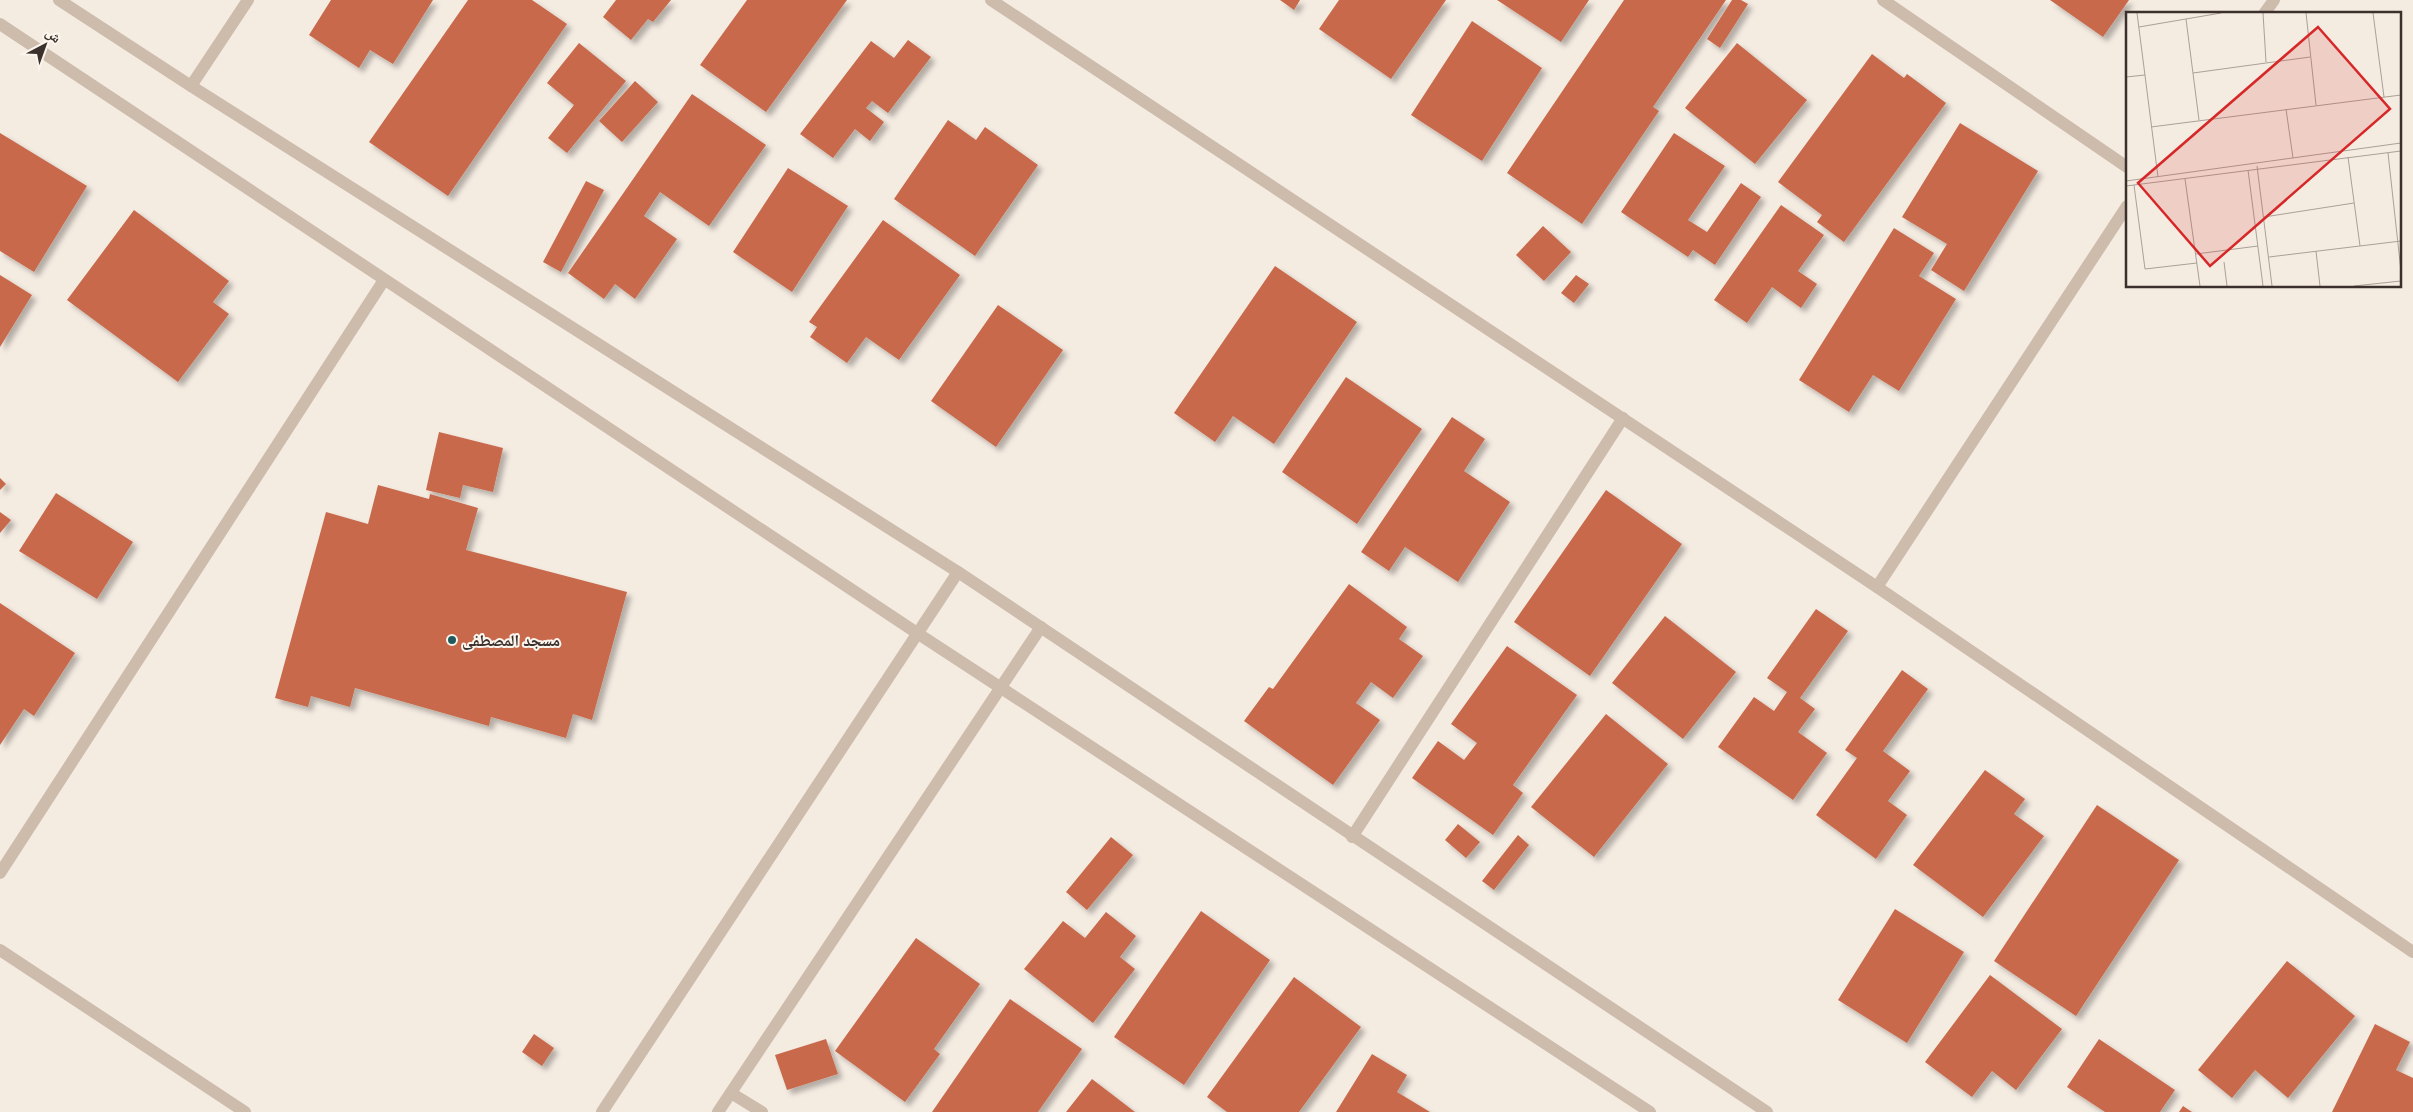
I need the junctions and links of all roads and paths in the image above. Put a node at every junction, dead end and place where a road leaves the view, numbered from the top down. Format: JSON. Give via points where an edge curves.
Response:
{"nodes":[{"id":1,"x":59,"y":0,"type":"edge"},
{"id":2,"x":248,"y":0,"type":"edge"},
{"id":3,"x":991,"y":0,"type":"edge"},
{"id":4,"x":1882,"y":0,"type":"edge"},
{"id":5,"x":2274,"y":0,"type":"edge"},
{"id":6,"x":2265,"y":12,"type":"edge"},
{"id":7,"x":0,"y":24,"type":"edge"},
{"id":8,"x":191,"y":86,"type":"junction"},
{"id":9,"x":2126,"y":166,"type":"edge"},
{"id":10,"x":2126,"y":208,"type":"edge"},
{"id":11,"x":384,"y":280,"type":"junction"},
{"id":12,"x":1623,"y":418,"type":"junction"},
{"id":13,"x":958,"y":572,"type":"junction"},
{"id":14,"x":1876,"y":587,"type":"junction"},
{"id":15,"x":1041,"y":627,"type":"junction"},
{"id":16,"x":918,"y":633,"type":"junction"},
{"id":17,"x":1003,"y":687,"type":"junction"},
{"id":18,"x":1352,"y":837,"type":"junction"},
{"id":19,"x":0,"y":873,"type":"edge"},
{"id":20,"x":0,"y":950,"type":"edge"},
{"id":21,"x":2413,"y":952,"type":"edge"},
{"id":22,"x":731,"y":1093,"type":"junction"},
{"id":23,"x":245,"y":1112,"type":"edge"},
{"id":24,"x":602,"y":1112,"type":"edge"},
{"id":25,"x":718,"y":1112,"type":"edge"},
{"id":26,"x":762,"y":1112,"type":"edge"},
{"id":27,"x":1650,"y":1112,"type":"edge"},
{"id":28,"x":1768,"y":1112,"type":"edge"}],
"edges":[{"from":1,"to":8,"type":"street"},
{"from":2,"to":8,"type":"street"},
{"from":3,"to":12,"type":"street"},
{"from":4,"to":9,"type":"street"},
{"from":5,"to":6,"type":"street"},
{"from":7,"to":11,"type":"street"},
{"from":8,"to":13,"type":"street"},
{"from":10,"to":14,"type":"street"},
{"from":11,"to":16,"type":"street"},
{"from":11,"to":19,"type":"street"},
{"from":12,"to":14,"type":"street"},
{"from":12,"to":18,"type":"street"},
{"from":13,"to":15,"type":"street"},
{"from":13,"to":16,"type":"street"},
{"from":14,"to":21,"type":"street"},
{"from":15,"to":17,"type":"street"},
{"from":15,"to":18,"type":"street"},
{"from":16,"to":17,"type":"street"},
{"from":16,"to":24,"type":"street"},
{"from":17,"to":22,"type":"street"},
{"from":17,"to":27,"type":"street"},
{"from":18,"to":28,"type":"street"},
{"from":20,"to":23,"type":"street"},
{"from":22,"to":25,"type":"street"},
{"from":22,"to":26,"type":"street"}]}
